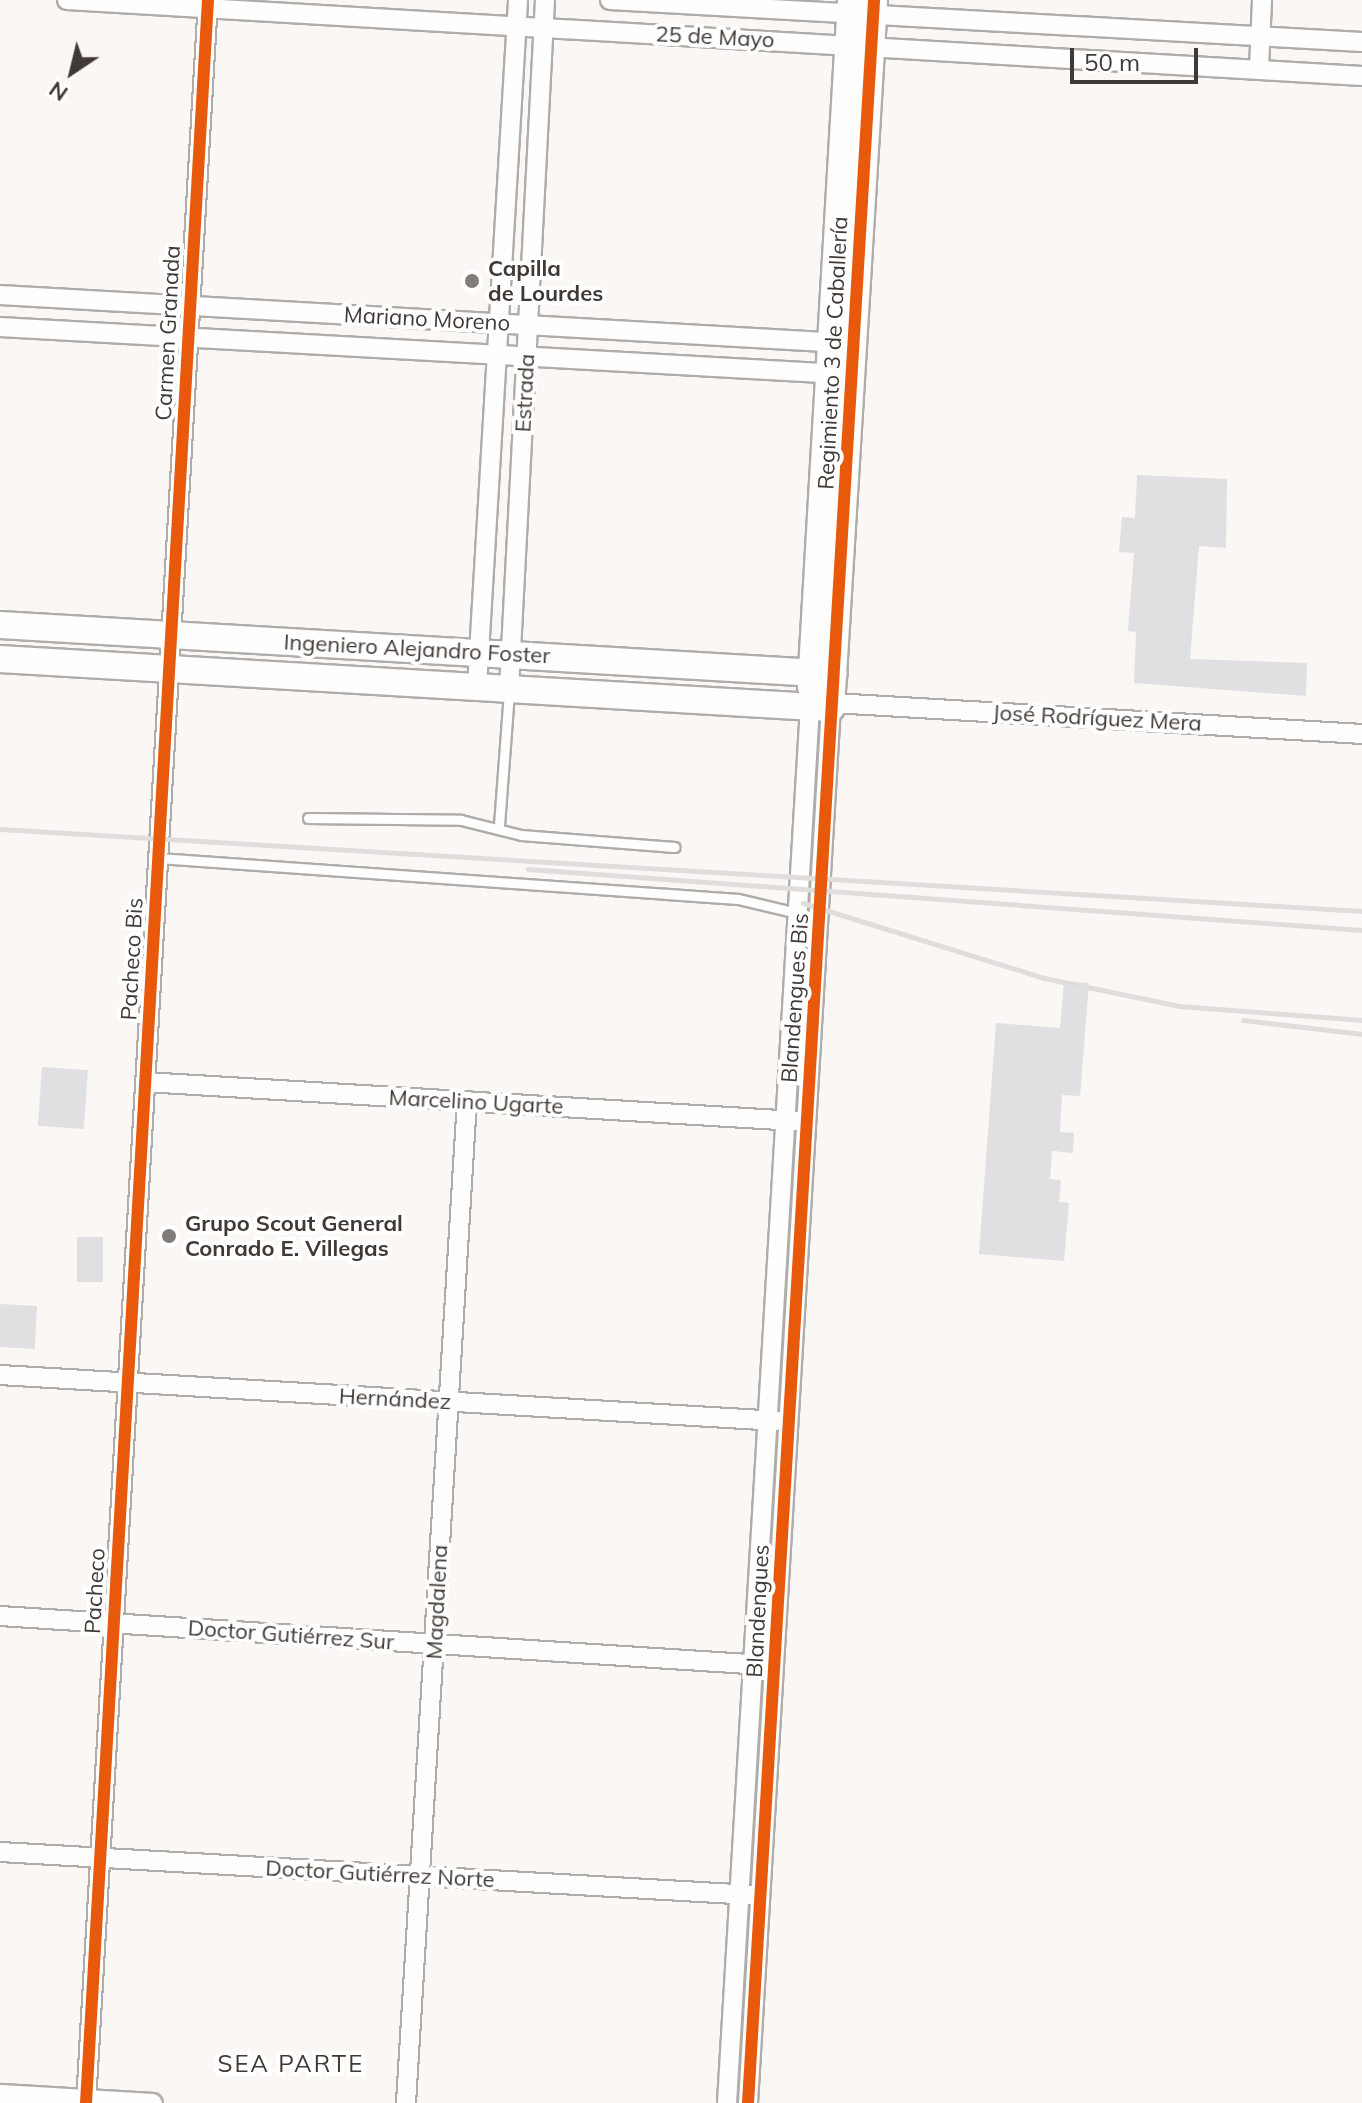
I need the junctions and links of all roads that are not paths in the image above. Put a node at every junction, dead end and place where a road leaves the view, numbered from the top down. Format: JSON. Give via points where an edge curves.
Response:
{"nodes":[{"id":1,"x":67,"y":0,"type":"edge"},
{"id":2,"x":518,"y":0,"type":"edge"},
{"id":3,"x":545,"y":0,"type":"edge"},
{"id":4,"x":610,"y":0,"type":"edge"},
{"id":5,"x":1262,"y":0,"type":"edge"},
{"id":6,"x":208,"y":4,"type":"edge"},
{"id":7,"x":862,"y":7,"type":"edge"},
{"id":8,"x":516,"y":26,"type":"junction"},
{"id":9,"x":544,"y":27,"type":"junction"},
{"id":10,"x":1260,"y":37,"type":"junction"},
{"id":11,"x":1362,"y":42,"type":"edge"},
{"id":12,"x":860,"y":45,"type":"junction"},
{"id":13,"x":1259,"y":69,"type":"junction"},
{"id":14,"x":1362,"y":76,"type":"edge"},
{"id":15,"x":0,"y":295,"type":"edge"},
{"id":16,"x":190,"y":306,"type":"junction"},
{"id":17,"x":499,"y":323,"type":"junction"},
{"id":18,"x":528,"y":325,"type":"junction"},
{"id":19,"x":0,"y":327,"type":"edge"},
{"id":20,"x":188,"y":337,"type":"junction"},
{"id":21,"x":842,"y":343,"type":"junction"},
{"id":22,"x":497,"y":355,"type":"junction"},
{"id":23,"x":527,"y":356,"type":"junction"},
{"id":24,"x":840,"y":374,"type":"junction"},
{"id":25,"x":0,"y":625,"type":"edge"},
{"id":26,"x":171,"y":635,"type":"junction"},
{"id":27,"x":479,"y":653,"type":"junction"},
{"id":28,"x":511,"y":655,"type":"junction"},
{"id":29,"x":0,"y":659,"type":"edge"},
{"id":30,"x":169,"y":669,"type":"junction"},
{"id":31,"x":823,"y":673,"type":"junction"},
{"id":32,"x":477,"y":687,"type":"junction"},
{"id":33,"x":509,"y":689,"type":"junction"},
{"id":34,"x":825,"y":706,"type":"junction"},
{"id":35,"x":1362,"y":734,"type":"edge"},
{"id":36,"x":308,"y":818,"type":"dead end"},
{"id":37,"x":499,"y":825,"type":"junction"},
{"id":38,"x":675,"y":847,"type":"dead end"},
{"id":39,"x":158,"y":848,"type":"junction"},
{"id":40,"x":797,"y":913,"type":"junction"},
{"id":41,"x":145,"y":1082,"type":"junction"},
{"id":42,"x":467,"y":1101,"type":"junction"},
{"id":43,"x":785,"y":1120,"type":"junction"},
{"id":44,"x":807,"y":1122,"type":"junction"},
{"id":45,"x":0,"y":1375,"type":"edge"},
{"id":46,"x":128,"y":1383,"type":"junction"},
{"id":47,"x":449,"y":1402,"type":"junction"},
{"id":48,"x":767,"y":1421,"type":"junction"},
{"id":49,"x":789,"y":1422,"type":"junction"},
{"id":50,"x":0,"y":1616,"type":"edge"},
{"id":51,"x":114,"y":1624,"type":"junction"},
{"id":52,"x":434,"y":1644,"type":"junction"},
{"id":53,"x":753,"y":1664,"type":"junction"},
{"id":54,"x":775,"y":1665,"type":"junction"},
{"id":55,"x":0,"y":1852,"type":"edge"},
{"id":56,"x":98,"y":1857,"type":"junction"},
{"id":57,"x":420,"y":1876,"type":"junction"},
{"id":58,"x":739,"y":1894,"type":"junction"},
{"id":59,"x":761,"y":1896,"type":"junction"},
{"id":60,"x":0,"y":2094,"type":"edge"},
{"id":61,"x":86,"y":2101,"type":"edge"},
{"id":62,"x":153,"y":2103,"type":"edge"},
{"id":63,"x":406,"y":2103,"type":"edge"},
{"id":64,"x":727,"y":2103,"type":"edge"},
{"id":65,"x":748,"y":2103,"type":"edge"}],
"edges":[{"from":1,"to":6,"type":"street","name":"25 de Mayo"},
{"from":2,"to":8,"type":"street","name":"Estrada"},
{"from":3,"to":9,"type":"street","name":"Estrada"},
{"from":4,"to":7,"type":"street","name":"25 de Mayo"},
{"from":5,"to":10,"type":"street"},
{"from":6,"to":8,"type":"street","name":"25 de Mayo"},
{"from":6,"to":16,"type":"street","name":"Carmen Granada"},
{"from":7,"to":10,"type":"street","name":"25 de Mayo"},
{"from":7,"to":12,"type":"street","name":"Regimiento 3 de Caballería"},
{"from":8,"to":9,"type":"street","name":"25 de Mayo"},
{"from":8,"to":17,"type":"street","name":"Estrada"},
{"from":9,"to":12,"type":"street","name":"25 de Mayo"},
{"from":9,"to":18,"type":"street","name":"Estrada"},
{"from":10,"to":11,"type":"street","name":"25 de Mayo"},
{"from":10,"to":13,"type":"street"},
{"from":12,"to":13,"type":"street","name":"25 de Mayo"},
{"from":12,"to":21,"type":"street","name":"Regimiento 3 de Caballería"},
{"from":13,"to":14,"type":"street","name":"25 de Mayo"},
{"from":15,"to":16,"type":"street","name":"Mariano Moreno"},
{"from":16,"to":17,"type":"street","name":"Mariano Moreno"},
{"from":16,"to":20,"type":"street","name":"Carmen Granada"},
{"from":17,"to":18,"type":"street","name":"Mariano Moreno"},
{"from":17,"to":22,"type":"street","name":"Estrada"},
{"from":18,"to":21,"type":"street","name":"Mariano Moreno"},
{"from":18,"to":23,"type":"street","name":"Estrada"},
{"from":19,"to":20,"type":"street","name":"Mariano Moreno"},
{"from":20,"to":22,"type":"street","name":"Mariano Moreno"},
{"from":20,"to":26,"type":"street","name":"Carmen Granada"},
{"from":21,"to":24,"type":"street","name":"Regimiento 3 de Caballería"},
{"from":22,"to":23,"type":"street","name":"Mariano Moreno"},
{"from":22,"to":27,"type":"street","name":"Estrada"},
{"from":23,"to":24,"type":"street","name":"Mariano Moreno"},
{"from":23,"to":28,"type":"street","name":"Estrada"},
{"from":24,"to":31,"type":"street","name":"Regimiento 3 de Caballería"},
{"from":25,"to":26,"type":"street","name":"Ingeniero Alejandro Foster"},
{"from":26,"to":27,"type":"street","name":"Ingeniero Alejandro Foster"},
{"from":26,"to":30,"type":"street","name":"Carmen Granada"},
{"from":27,"to":28,"type":"street","name":"Ingeniero Alejandro Foster"},
{"from":27,"to":32,"type":"street","name":"Estrada"},
{"from":28,"to":31,"type":"street","name":"Ingeniero Alejandro Foster"},
{"from":28,"to":33,"type":"street","name":"Estrada"},
{"from":29,"to":30,"type":"street","name":"Ingeniero Alejandro Foster"},
{"from":30,"to":32,"type":"street","name":"Ingeniero Alejandro Foster"},
{"from":30,"to":39,"type":"street","name":"Pacheco Bis"},
{"from":31,"to":34,"type":"street","name":"Regimiento 3 de Caballería"},
{"from":32,"to":33,"type":"street","name":"Ingeniero Alejandro Foster"},
{"from":33,"to":34,"type":"street","name":"Ingeniero Alejandro Foster"},
{"from":33,"to":37,"type":"lane"},
{"from":34,"to":35,"type":"street","name":"José Rodríguez Mera"},
{"from":34,"to":40,"type":"street","name":"Blandengues Bis"},
{"from":34,"to":44,"type":"street","name":"Blandengues Bis","via":[[822,877]]},
{"from":36,"to":37,"type":"lane"},
{"from":37,"to":38,"type":"lane","via":[[521,835]]},
{"from":39,"to":40,"type":"lane","via":[[738,899]]},
{"from":39,"to":41,"type":"street","name":"Pacheco Bis"},
{"from":40,"to":43,"type":"street","name":"Blandengues Bis"},
{"from":41,"to":42,"type":"street","name":"Marcelino Ugarte"},
{"from":41,"to":46,"type":"street","name":"Pacheco"},
{"from":42,"to":43,"type":"street","name":"Marcelino Ugarte"},
{"from":42,"to":47,"type":"street","name":"Magdalena"},
{"from":43,"to":44,"type":"street","name":"Marcelino Ugarte"},
{"from":43,"to":48,"type":"street","name":"Blandengues"},
{"from":44,"to":49,"type":"street","name":"Blandengues"},
{"from":45,"to":46,"type":"street","name":"Hernández"},
{"from":46,"to":47,"type":"street","name":"Hernández"},
{"from":46,"to":51,"type":"street","name":"Pacheco"},
{"from":47,"to":48,"type":"street","name":"Hernández"},
{"from":47,"to":52,"type":"street","name":"Magdalena"},
{"from":48,"to":49,"type":"street","name":"Hernández"},
{"from":48,"to":53,"type":"street","name":"Blandengues"},
{"from":49,"to":54,"type":"street","name":"Blandengues"},
{"from":50,"to":51,"type":"street","name":"Doctor Gutiérrez Sur"},
{"from":51,"to":52,"type":"street","name":"Doctor Gutiérrez Sur"},
{"from":51,"to":56,"type":"street","name":"Pacheco"},
{"from":52,"to":53,"type":"street","name":"Doctor Gutiérrez Sur"},
{"from":52,"to":57,"type":"street","name":"Magdalena"},
{"from":53,"to":54,"type":"street","name":"Doctor Gutiérrez Sur"},
{"from":53,"to":58,"type":"street","name":"Blandengues"},
{"from":54,"to":59,"type":"street","name":"Blandengues"},
{"from":55,"to":56,"type":"street","name":"Doctor Gutiérrez Norte"},
{"from":56,"to":57,"type":"street","name":"Doctor Gutiérrez Norte"},
{"from":56,"to":61,"type":"street","name":"Pacheco"},
{"from":57,"to":58,"type":"street","name":"Doctor Gutiérrez Norte"},
{"from":57,"to":63,"type":"street","name":"Magdalena"},
{"from":58,"to":59,"type":"street","name":"Doctor Gutiérrez Norte"},
{"from":58,"to":64,"type":"street","name":"Blandengues"},
{"from":59,"to":65,"type":"street","name":"Blandengues"},
{"from":60,"to":61,"type":"street"},
{"from":61,"to":62,"type":"street"}]}
